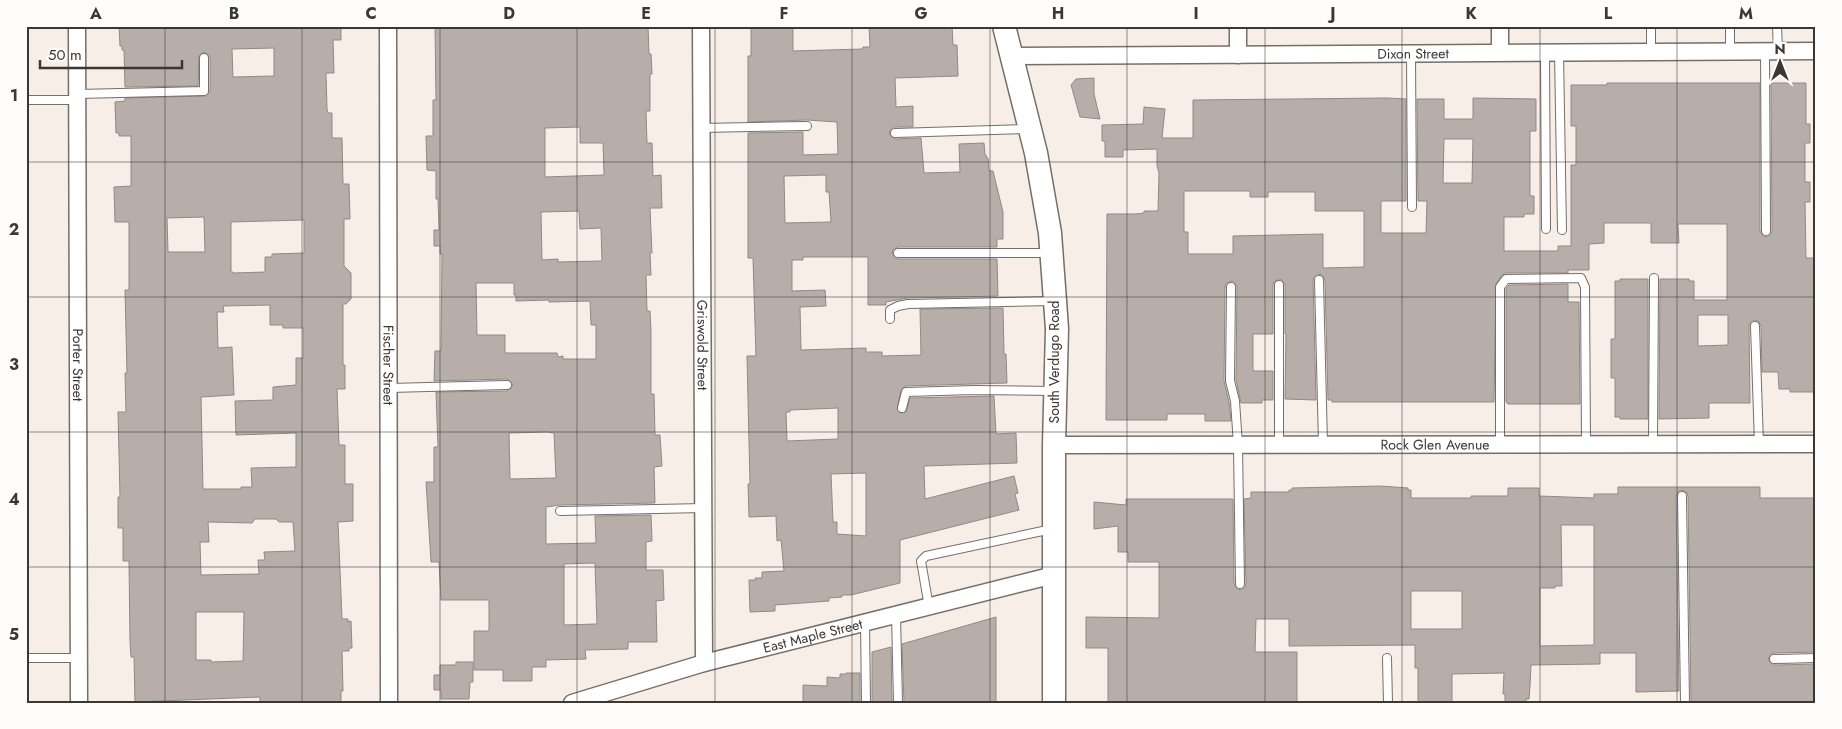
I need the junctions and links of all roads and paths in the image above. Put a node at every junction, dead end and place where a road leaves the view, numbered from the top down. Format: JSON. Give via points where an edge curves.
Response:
{"nodes":[{"id":1,"x":77,"y":26,"type":"edge"},
{"id":2,"x":388,"y":26,"type":"edge"},
{"id":3,"x":702,"y":26,"type":"edge"},
{"id":4,"x":1004,"y":26,"type":"edge"},
{"id":5,"x":1238,"y":26,"type":"edge"},
{"id":6,"x":1500,"y":26,"type":"edge"},
{"id":7,"x":1652,"y":26,"type":"edge"},
{"id":8,"x":1730,"y":26,"type":"edge"},
{"id":9,"x":1777,"y":26,"type":"edge"},
{"id":10,"x":1816,"y":50,"type":"edge"},
{"id":11,"x":1730,"y":51,"type":"junction"},
{"id":12,"x":1772,"y":51,"type":"junction"},
{"id":13,"x":1500,"y":52,"type":"junction"},
{"id":14,"x":1552,"y":52,"type":"junction"},
{"id":15,"x":1652,"y":52,"type":"junction"},
{"id":16,"x":1411,"y":53,"type":"junction"},
{"id":17,"x":1238,"y":55,"type":"junction"},
{"id":18,"x":1010,"y":56,"type":"junction"},
{"id":19,"x":204,"y":58,"type":"dead end"},
{"id":20,"x":78,"y":97,"type":"junction"},
{"id":21,"x":26,"y":100,"type":"edge"},
{"id":22,"x":807,"y":126,"type":"dead end"},
{"id":23,"x":702,"y":128,"type":"junction"},
{"id":24,"x":1030,"y":129,"type":"junction"},
{"id":25,"x":896,"y":134,"type":"dead end"},
{"id":26,"x":1412,"y":207,"type":"dead end"},
{"id":27,"x":1546,"y":229,"type":"dead end"},
{"id":28,"x":1562,"y":230,"type":"dead end"},
{"id":29,"x":1766,"y":231,"type":"dead end"},
{"id":30,"x":898,"y":253,"type":"dead end"},
{"id":31,"x":1051,"y":253,"type":"junction"},
{"id":32,"x":1654,"y":278,"type":"dead end"},
{"id":33,"x":1319,"y":280,"type":"dead end"},
{"id":34,"x":1279,"y":285,"type":"dead end"},
{"id":35,"x":1231,"y":287,"type":"dead end"},
{"id":36,"x":1055,"y":301,"type":"junction"},
{"id":37,"x":890,"y":319,"type":"dead end"},
{"id":38,"x":1755,"y":326,"type":"dead end"},
{"id":39,"x":507,"y":385,"type":"dead end"},
{"id":40,"x":389,"y":388,"type":"junction"},
{"id":41,"x":1055,"y":391,"type":"junction"},
{"id":42,"x":902,"y":408,"type":"dead end"},
{"id":43,"x":1586,"y":444,"type":"junction"},
{"id":44,"x":1653,"y":444,"type":"junction"},
{"id":45,"x":1759,"y":444,"type":"junction"},
{"id":46,"x":1816,"y":444,"type":"edge"},
{"id":47,"x":1054,"y":445,"type":"junction"},
{"id":48,"x":1238,"y":445,"type":"junction"},
{"id":49,"x":1279,"y":445,"type":"junction"},
{"id":50,"x":1323,"y":445,"type":"junction"},
{"id":51,"x":1500,"y":445,"type":"junction"},
{"id":52,"x":1682,"y":496,"type":"dead end"},
{"id":53,"x":704,"y":508,"type":"junction"},
{"id":54,"x":560,"y":511,"type":"dead end"},
{"id":55,"x":1054,"y":528,"type":"junction"},
{"id":56,"x":1054,"y":576,"type":"junction"},
{"id":57,"x":1240,"y":584,"type":"dead end"},
{"id":58,"x":929,"y":607,"type":"junction"},
{"id":59,"x":896,"y":615,"type":"junction"},
{"id":60,"x":865,"y":623,"type":"junction"},
{"id":61,"x":26,"y":658,"type":"edge"},
{"id":62,"x":79,"y":658,"type":"junction"},
{"id":63,"x":1387,"y":658,"type":"dead end"},
{"id":64,"x":1816,"y":658,"type":"edge"},
{"id":65,"x":1774,"y":659,"type":"dead end"},
{"id":66,"x":704,"y":664,"type":"junction"},
{"id":67,"x":80,"y":703,"type":"edge"},
{"id":68,"x":390,"y":703,"type":"edge"},
{"id":69,"x":572,"y":703,"type":"edge"},
{"id":70,"x":866,"y":703,"type":"edge"},
{"id":71,"x":898,"y":703,"type":"edge"},
{"id":72,"x":1054,"y":703,"type":"edge"},
{"id":73,"x":1388,"y":703,"type":"edge"},
{"id":74,"x":1684,"y":703,"type":"edge"}],
"edges":[{"from":1,"to":20,"type":"street","name":"Porter Street"},
{"from":2,"to":40,"type":"street","name":"Fischer Street"},
{"from":3,"to":23,"type":"street","name":"Griswold Street"},
{"from":4,"to":18,"type":"main road","name":"South Verdugo Road"},
{"from":5,"to":17,"type":"street"},
{"from":6,"to":13,"type":"street"},
{"from":7,"to":15,"type":"lane"},
{"from":8,"to":11,"type":"lane"},
{"from":9,"to":12,"type":"lane"},
{"from":10,"to":12,"type":"street","name":"Dixon Street"},
{"from":11,"to":12,"type":"street","name":"Dixon Street"},
{"from":11,"to":15,"type":"street","name":"Dixon Street"},
{"from":12,"to":29,"type":"lane"},
{"from":13,"to":14,"type":"street","name":"Dixon Street"},
{"from":13,"to":16,"type":"street","name":"Dixon Street"},
{"from":14,"to":15,"type":"street","name":"Dixon Street"},
{"from":14,"to":27,"type":"lane"},
{"from":14,"to":28,"type":"lane"},
{"from":16,"to":17,"type":"street","name":"Dixon Street"},
{"from":16,"to":26,"type":"lane"},
{"from":17,"to":18,"type":"street","name":"Dixon Street"},
{"from":18,"to":24,"type":"main road","name":"South Verdugo Road"},
{"from":19,"to":20,"type":"lane","via":[[204,91]]},
{"from":20,"to":21,"type":"lane"},
{"from":20,"to":62,"type":"street","name":"Porter Street"},
{"from":22,"to":23,"type":"lane"},
{"from":23,"to":53,"type":"street","name":"Griswold Street"},
{"from":24,"to":25,"type":"lane"},
{"from":24,"to":31,"type":"main road","name":"South Verdugo Road"},
{"from":30,"to":31,"type":"lane"},
{"from":31,"to":36,"type":"main road","name":"South Verdugo Road"},
{"from":32,"to":44,"type":"lane"},
{"from":33,"to":50,"type":"lane"},
{"from":34,"to":49,"type":"lane"},
{"from":35,"to":48,"type":"lane","via":[[1230,381]]},
{"from":36,"to":37,"type":"lane","via":[[908,304],[890,310]]},
{"from":36,"to":41,"type":"main road","name":"South Verdugo Road"},
{"from":38,"to":45,"type":"lane"},
{"from":39,"to":40,"type":"lane"},
{"from":40,"to":68,"type":"street","name":"Fischer Street"},
{"from":41,"to":42,"type":"lane","via":[[906,392]]},
{"from":41,"to":47,"type":"main road","name":"South Verdugo Road"},
{"from":43,"to":44,"type":"street","name":"Rock Glen Avenue"},
{"from":43,"to":51,"type":"street","name":"Rock Glen Avenue"},
{"from":43,"to":51,"type":"lane","via":[[1585,287],[1581,278],[1506,279],[1500,287]]},
{"from":44,"to":45,"type":"street","name":"Rock Glen Avenue"},
{"from":45,"to":46,"type":"street","name":"Rock Glen Avenue"},
{"from":47,"to":48,"type":"street","name":"Rock Glen Avenue"},
{"from":47,"to":55,"type":"main road","name":"South Verdugo Road"},
{"from":48,"to":49,"type":"street","name":"Rock Glen Avenue"},
{"from":48,"to":57,"type":"lane"},
{"from":49,"to":50,"type":"street","name":"Rock Glen Avenue"},
{"from":50,"to":51,"type":"street","name":"Rock Glen Avenue"},
{"from":52,"to":74,"type":"lane"},
{"from":53,"to":54,"type":"lane"},
{"from":53,"to":66,"type":"street","name":"Griswold Street"},
{"from":55,"to":56,"type":"main road","name":"South Verdugo Road"},
{"from":55,"to":58,"type":"lane","via":[[926,556],[921,561]]},
{"from":56,"to":58,"type":"street","name":"East Maple Street"},
{"from":56,"to":72,"type":"main road","name":"South Verdugo Road"},
{"from":58,"to":59,"type":"street","name":"East Maple Street"},
{"from":59,"to":60,"type":"street","name":"East Maple Street"},
{"from":59,"to":71,"type":"lane"},
{"from":60,"to":66,"type":"street","name":"East Maple Street"},
{"from":60,"to":70,"type":"lane"},
{"from":61,"to":62,"type":"lane"},
{"from":62,"to":67,"type":"street","name":"Porter Street"},
{"from":63,"to":73,"type":"lane"},
{"from":64,"to":65,"type":"lane"},
{"from":66,"to":69,"type":"street","name":"East Maple Street"}]}
